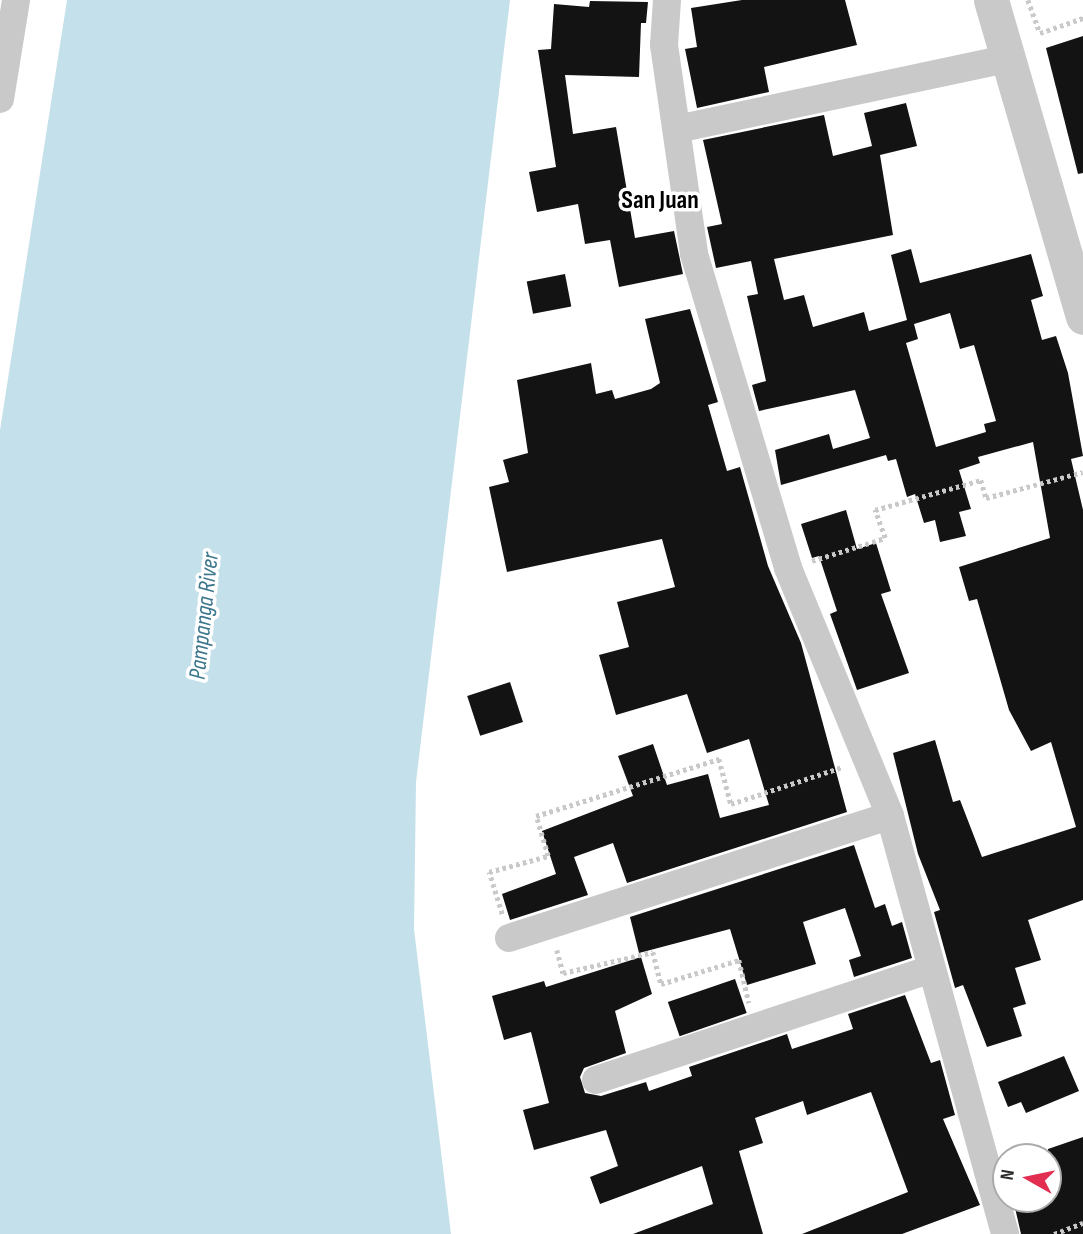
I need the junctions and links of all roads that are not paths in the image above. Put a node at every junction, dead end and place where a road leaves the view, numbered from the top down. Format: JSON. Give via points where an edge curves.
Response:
{"nodes":[{"id":1,"x":16,"y":0,"type":"edge"},
{"id":2,"x":667,"y":0,"type":"edge"},
{"id":3,"x":991,"y":0,"type":"edge"},
{"id":4,"x":1010,"y":58,"type":"junction"},
{"id":5,"x":0,"y":99,"type":"edge"},
{"id":6,"x":677,"y":129,"type":"junction"},
{"id":7,"x":1083,"y":317,"type":"edge"},
{"id":8,"x":890,"y":816,"type":"junction"},
{"id":9,"x":509,"y":938,"type":"road end"},
{"id":10,"x":929,"y":970,"type":"junction"},
{"id":11,"x":596,"y":1080,"type":"dead end"},
{"id":12,"x":1004,"y":1234,"type":"edge"}],
"edges":[{"from":1,"to":5,"type":"street"},
{"from":2,"to":6,"type":"street","via":[[664,45]]},
{"from":3,"to":4,"type":"street"},
{"from":4,"to":6,"type":"street"},
{"from":4,"to":7,"type":"street"},
{"from":6,"to":8,"type":"street","via":[[694,254],[788,568]]},
{"from":8,"to":9,"type":"street"},
{"from":8,"to":10,"type":"street"},
{"from":10,"to":11,"type":"street"},
{"from":10,"to":12,"type":"street"}]}
